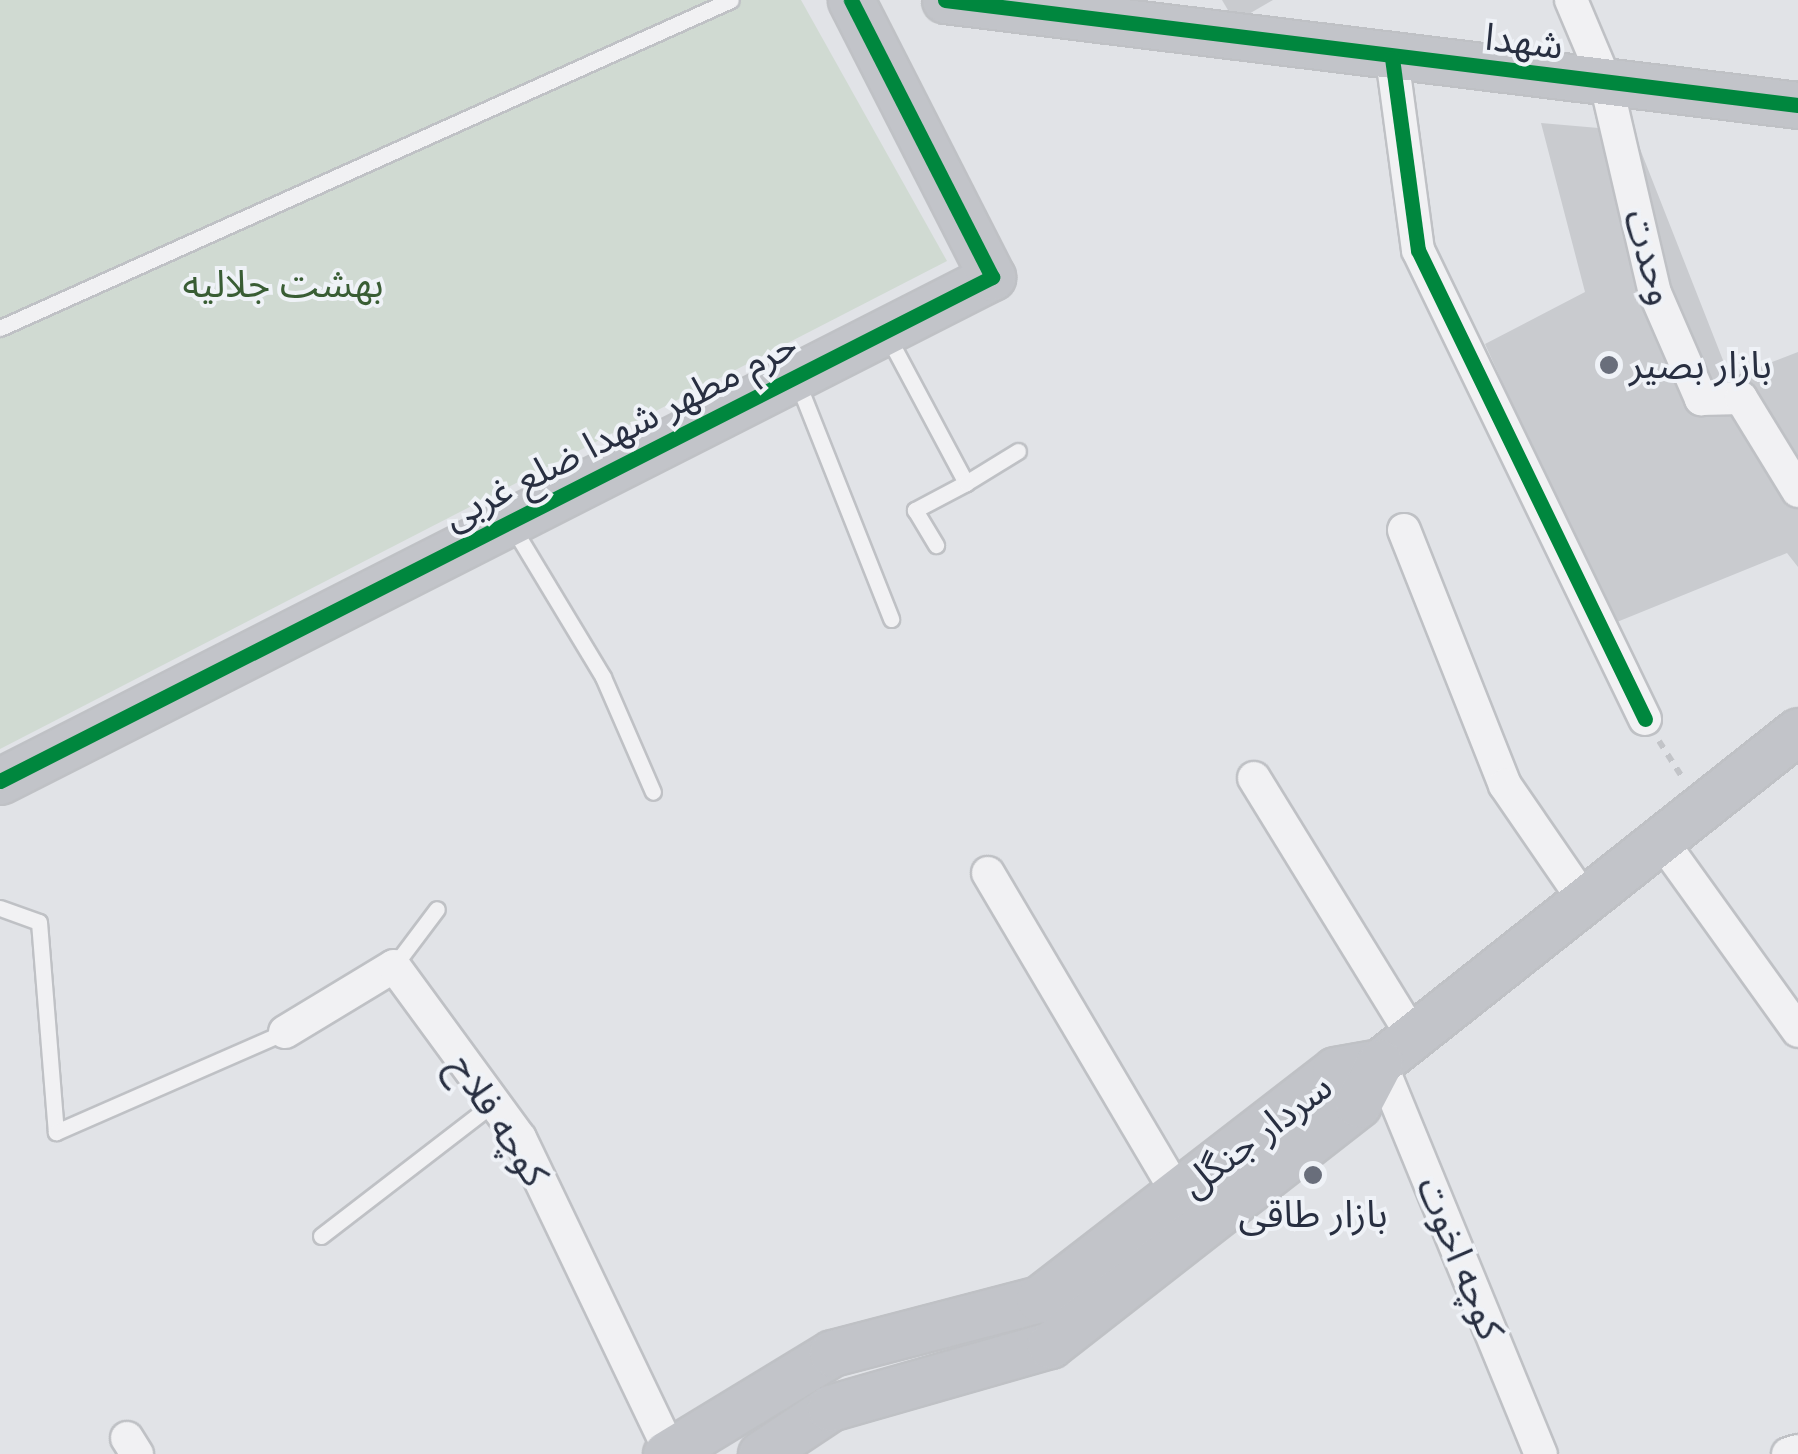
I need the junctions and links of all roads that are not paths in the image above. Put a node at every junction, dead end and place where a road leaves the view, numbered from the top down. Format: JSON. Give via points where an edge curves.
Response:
{"nodes":[{"id":1,"x":731,"y":0,"type":"edge"},
{"id":2,"x":851,"y":0,"type":"edge"},
{"id":3,"x":945,"y":0,"type":"edge"},
{"id":4,"x":1570,"y":0,"type":"edge"},
{"id":5,"x":1392,"y":58,"type":"junction"},
{"id":6,"x":1606,"y":83,"type":"junction"},
{"id":7,"x":1798,"y":105,"type":"edge"},
{"id":8,"x":0,"y":328,"type":"edge"},
{"id":9,"x":886,"y":332,"type":"junction"},
{"id":10,"x":796,"y":378,"type":"junction"},
{"id":11,"x":1018,"y":451,"type":"dead end"},
{"id":12,"x":966,"y":483,"type":"junction"},
{"id":13,"x":1798,"y":490,"type":"edge"},
{"id":14,"x":510,"y":523,"type":"junction"},
{"id":15,"x":1404,"y":530,"type":"dead end"},
{"id":16,"x":936,"y":546,"type":"dead end"},
{"id":17,"x":891,"y":619,"type":"dead end"},
{"id":18,"x":1645,"y":720,"type":"road end"},
{"id":19,"x":1795,"y":739,"type":"edge"},
{"id":20,"x":1254,"y":778,"type":"dead end"},
{"id":21,"x":0,"y":782,"type":"edge"},
{"id":22,"x":653,"y":792,"type":"dead end"},
{"id":23,"x":1661,"y":840,"type":"junction"},
{"id":24,"x":988,"y":873,"type":"dead end"},
{"id":25,"x":1584,"y":900,"type":"junction"},
{"id":26,"x":0,"y":908,"type":"edge"},
{"id":27,"x":436,"y":909,"type":"dead end"},
{"id":28,"x":394,"y":966,"type":"junction"},
{"id":29,"x":1798,"y":1031,"type":"edge"},
{"id":30,"x":285,"y":1032,"type":"joint"},
{"id":31,"x":1396,"y":1049,"type":"junction"},
{"id":32,"x":494,"y":1103,"type":"junction"},
{"id":33,"x":1178,"y":1194,"type":"junction"},
{"id":34,"x":321,"y":1236,"type":"dead end"},
{"id":35,"x":1798,"y":1451,"type":"edge"},
{"id":36,"x":668,"y":1453,"type":"edge"},
{"id":37,"x":761,"y":1454,"type":"edge"},
{"id":38,"x":1542,"y":1454,"type":"edge"},
{"id":39,"x":1788,"y":1454,"type":"edge"}],
"edges":[{"from":1,"to":8,"type":"lane"},
{"from":2,"to":9,"type":"street","name":"حرم مطهر شهدا ضلع غربی","via":[[992,278]]},
{"from":3,"to":5,"type":"street","name":"شهدا"},
{"from":4,"to":6,"type":"street"},
{"from":5,"to":6,"type":"street","name":"شهدا"},
{"from":5,"to":18,"type":"street","via":[[1418,250]]},
{"from":6,"to":7,"type":"street","name":"شهدا"},
{"from":6,"to":13,"type":"street","name":"وحدت","via":[[1654,293],[1701,399],[1741,398]]},
{"from":9,"to":10,"type":"street","name":"حرم مطهر شهدا ضلع غربی"},
{"from":9,"to":12,"type":"lane"},
{"from":10,"to":14,"type":"street","name":"حرم مطهر شهدا ضلع غربی"},
{"from":10,"to":17,"type":"lane"},
{"from":11,"to":12,"type":"lane"},
{"from":12,"to":16,"type":"lane","via":[[915,510]]},
{"from":14,"to":21,"type":"street","name":"حرم مطهر شهدا ضلع غربی"},
{"from":14,"to":22,"type":"lane","via":[[604,676]]},
{"from":15,"to":25,"type":"street","via":[[1504,785]]},
{"from":19,"to":23,"type":"street","name":"سردار جنگل"},
{"from":20,"to":31,"type":"street","name":"کوچه اخوت"},
{"from":23,"to":25,"type":"street","name":"سردار جنگل"},
{"from":23,"to":29,"type":"street"},
{"from":24,"to":33,"type":"street"},
{"from":25,"to":31,"type":"street","name":"سردار جنگل"},
{"from":26,"to":30,"type":"lane","via":[[40,922],[56,1132]]},
{"from":27,"to":28,"type":"lane"},
{"from":28,"to":30,"type":"street"},
{"from":28,"to":32,"type":"street","name":"کوچه فلاح"},
{"from":31,"to":33,"type":"street","name":"سردار جنگل","via":[[1336,1070]]},
{"from":31,"to":37,"type":"street","via":[[1358,1104],[1050,1346],[830,1408]]},
{"from":31,"to":38,"type":"street","name":"کوچه اخوت"},
{"from":32,"to":34,"type":"lane"},
{"from":32,"to":36,"type":"street","name":"کوچه فلاح","via":[[520,1138]]},
{"from":33,"to":36,"type":"street","name":"سردار جنگل","via":[[1039,1299],[832,1353]]},
{"from":35,"to":39,"type":"street"}]}
